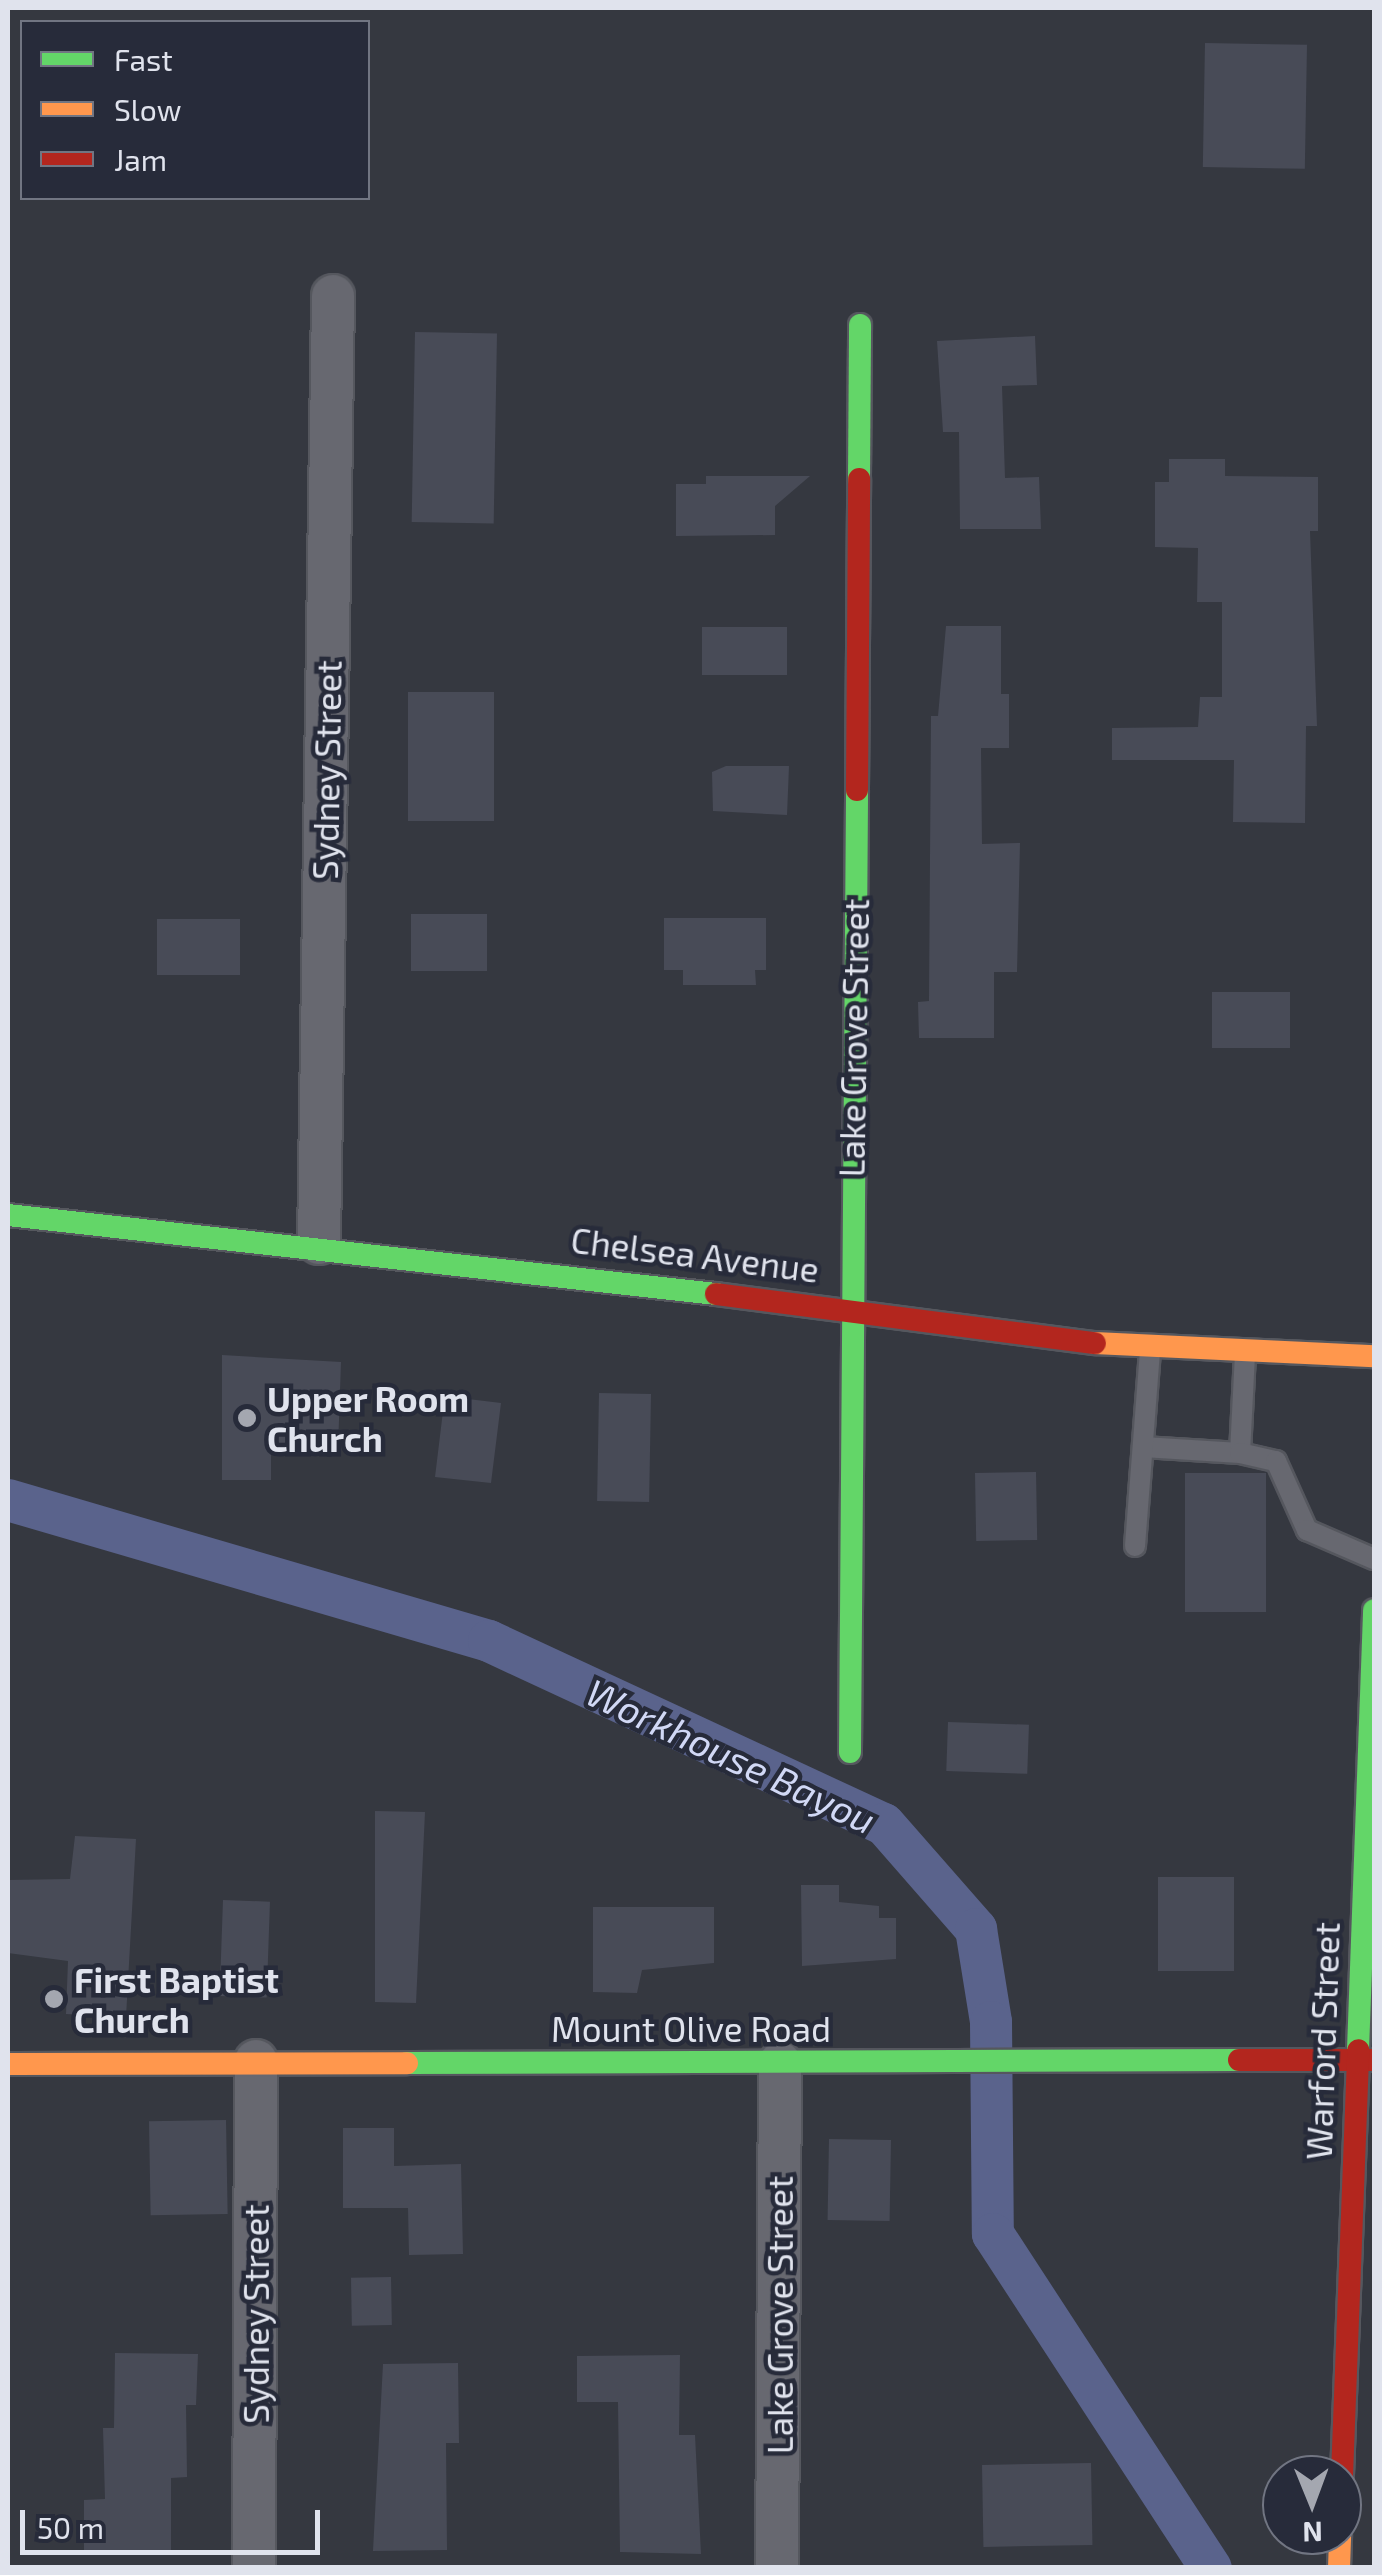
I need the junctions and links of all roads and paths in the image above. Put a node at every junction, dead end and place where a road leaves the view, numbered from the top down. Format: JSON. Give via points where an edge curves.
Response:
{"nodes":[{"id":1,"x":333,"y":296,"type":"dead end"},
{"id":2,"x":860,"y":324,"type":"dead end"},
{"id":3,"x":8,"y":1214,"type":"edge"},
{"id":4,"x":319,"y":1243,"type":"junction"},
{"id":5,"x":850,"y":1309,"type":"junction"},
{"id":6,"x":1151,"y":1348,"type":"junction"},
{"id":7,"x":1246,"y":1352,"type":"junction"},
{"id":8,"x":1374,"y":1356,"type":"edge"},
{"id":9,"x":1142,"y":1447,"type":"junction"},
{"id":10,"x":1240,"y":1453,"type":"junction"},
{"id":11,"x":1135,"y":1546,"type":"dead end"},
{"id":12,"x":1374,"y":1559,"type":"edge"},
{"id":13,"x":1374,"y":1610,"type":"edge"},
{"id":14,"x":850,"y":1752,"type":"dead end"},
{"id":15,"x":256,"y":2060,"type":"junction"},
{"id":16,"x":1365,"y":2060,"type":"edge"},
{"id":17,"x":8,"y":2064,"type":"edge"},
{"id":18,"x":780,"y":2064,"type":"junction"},
{"id":19,"x":1343,"y":2455,"type":"edge"},
{"id":20,"x":254,"y":2568,"type":"edge"},
{"id":21,"x":777,"y":2568,"type":"edge"}],
"edges":[{"from":1,"to":4,"type":"street","name":"Sydney Street"},
{"from":2,"to":5,"type":"street","name":"Lake Grove Street"},
{"from":3,"to":4,"type":"street","name":"Chelsea Avenue"},
{"from":4,"to":5,"type":"street","name":"Chelsea Avenue"},
{"from":5,"to":6,"type":"street","name":"Chelsea Avenue"},
{"from":5,"to":14,"type":"street","name":"Lake Grove Street"},
{"from":6,"to":7,"type":"street","name":"Chelsea Avenue"},
{"from":6,"to":9,"type":"lane"},
{"from":7,"to":8,"type":"street","name":"Chelsea Avenue"},
{"from":7,"to":10,"type":"lane"},
{"from":9,"to":10,"type":"lane"},
{"from":9,"to":11,"type":"lane"},
{"from":10,"to":12,"type":"lane","via":[[1276,1462],[1307,1530]]},
{"from":13,"to":16,"type":"street","name":"Warford Street"},
{"from":15,"to":17,"type":"street","name":"Mount Olive Road"},
{"from":15,"to":18,"type":"street","name":"Mount Olive Road"},
{"from":15,"to":20,"type":"street","name":"Sydney Street"},
{"from":16,"to":18,"type":"street","name":"Mount Olive Road"},
{"from":16,"to":19,"type":"street","name":"Warford Street"},
{"from":18,"to":21,"type":"street","name":"Lake Grove Street"}]}
